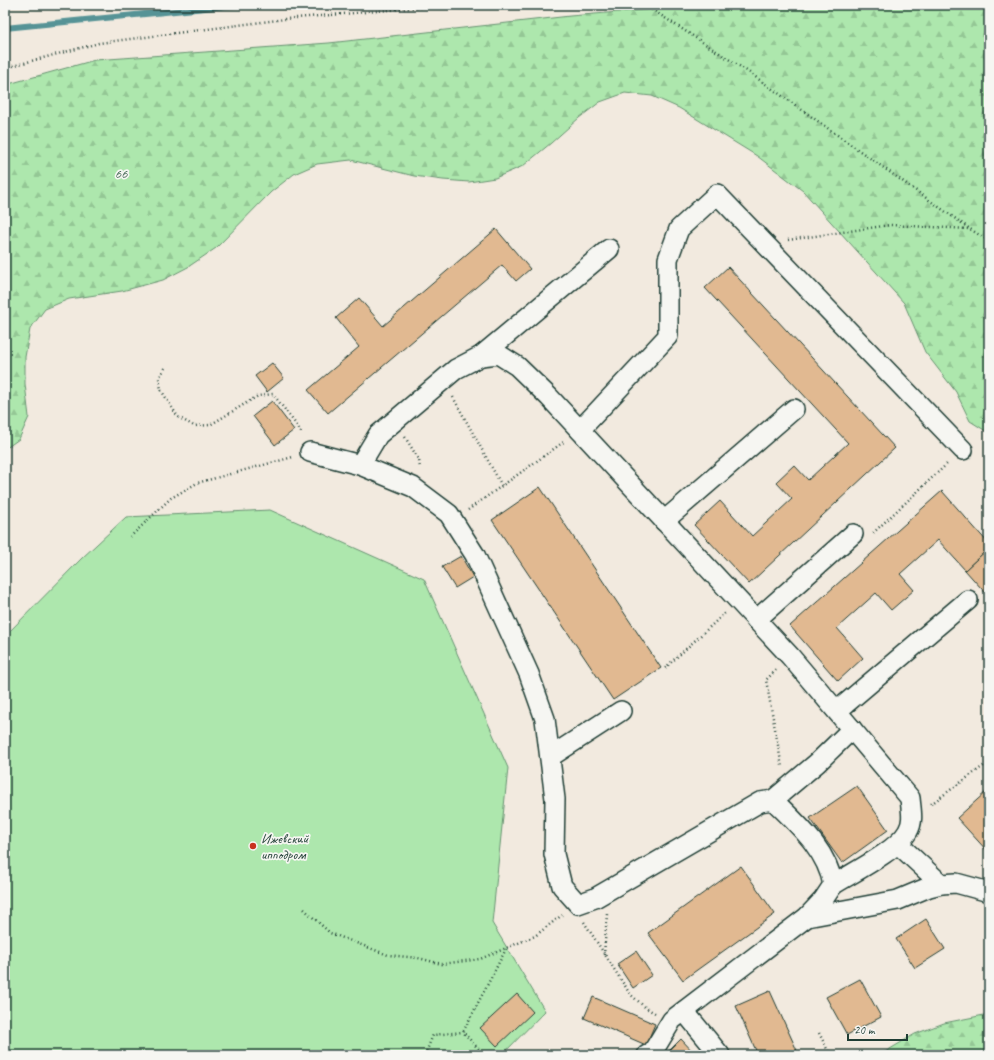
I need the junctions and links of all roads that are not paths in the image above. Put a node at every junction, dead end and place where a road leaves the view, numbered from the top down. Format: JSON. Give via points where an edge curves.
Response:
{"nodes":[{"id":1,"x":609,"y":249,"type":"dead end"},
{"id":2,"x":481,"y":356,"type":"junction"},
{"id":3,"x":794,"y":410,"type":"dead end"},
{"id":4,"x":580,"y":430,"type":"junction"},
{"id":5,"x":963,"y":450,"type":"road end"},
{"id":6,"x":310,"y":452,"type":"road end"},
{"id":7,"x":360,"y":465,"type":"junction"},
{"id":8,"x":664,"y":521,"type":"junction"},
{"id":9,"x":852,"y":534,"type":"road end"},
{"id":10,"x":968,"y":600,"type":"dead end"},
{"id":11,"x":756,"y":620,"type":"junction"},
{"id":12,"x":621,"y":711,"type":"dead end"},
{"id":13,"x":837,"y":711,"type":"junction"},
{"id":14,"x":852,"y":729,"type":"junction"},
{"id":15,"x":550,"y":757,"type":"junction"},
{"id":16,"x":779,"y":794,"type":"junction"},
{"id":17,"x":898,"y":844,"type":"junction"},
{"id":18,"x":941,"y":884,"type":"junction"},
{"id":19,"x":833,"y":885,"type":"junction"},
{"id":20,"x":989,"y":892,"type":"edge"},
{"id":21,"x":807,"y":916,"type":"junction"},
{"id":22,"x":678,"y":1016,"type":"junction"},
{"id":23,"x":647,"y":1055,"type":"edge"},
{"id":24,"x":720,"y":1055,"type":"edge"}],
"edges":[{"from":1,"to":2,"type":"lane"},
{"from":2,"to":4,"type":"lane","via":[[498,354],[517,366]]},
{"from":2,"to":7,"type":"lane","via":[[456,369],[378,435]]},
{"from":3,"to":8,"type":"lane"},
{"from":4,"to":5,"type":"lane","via":[[668,336],[668,259],[679,229],[717,194]]},
{"from":4,"to":8,"type":"lane"},
{"from":6,"to":7,"type":"lane"},
{"from":7,"to":15,"type":"lane","via":[[413,487],[449,514],[478,562],[529,674],[545,719]]},
{"from":8,"to":11,"type":"lane"},
{"from":9,"to":11,"type":"lane"},
{"from":10,"to":13,"type":"lane"},
{"from":11,"to":13,"type":"lane"},
{"from":12,"to":15,"type":"lane"},
{"from":13,"to":14,"type":"lane"},
{"from":14,"to":16,"type":"lane","via":[[817,763]]},
{"from":14,"to":17,"type":"lane","via":[[910,798],[912,817],[908,831]]},
{"from":15,"to":16,"type":"lane","via":[[556,800],[554,854],[562,886],[578,904],[595,898],[760,802]]},
{"from":16,"to":19,"type":"lane","via":[[825,859]]},
{"from":17,"to":18,"type":"lane"},
{"from":17,"to":19,"type":"lane"},
{"from":18,"to":20,"type":"lane","via":[[956,883]]},
{"from":18,"to":21,"type":"lane","via":[[898,900]]},
{"from":19,"to":21,"type":"lane"},
{"from":21,"to":22,"type":"lane"},
{"from":22,"to":23,"type":"lane","via":[[652,1053]]},
{"from":22,"to":24,"type":"lane"}]}
